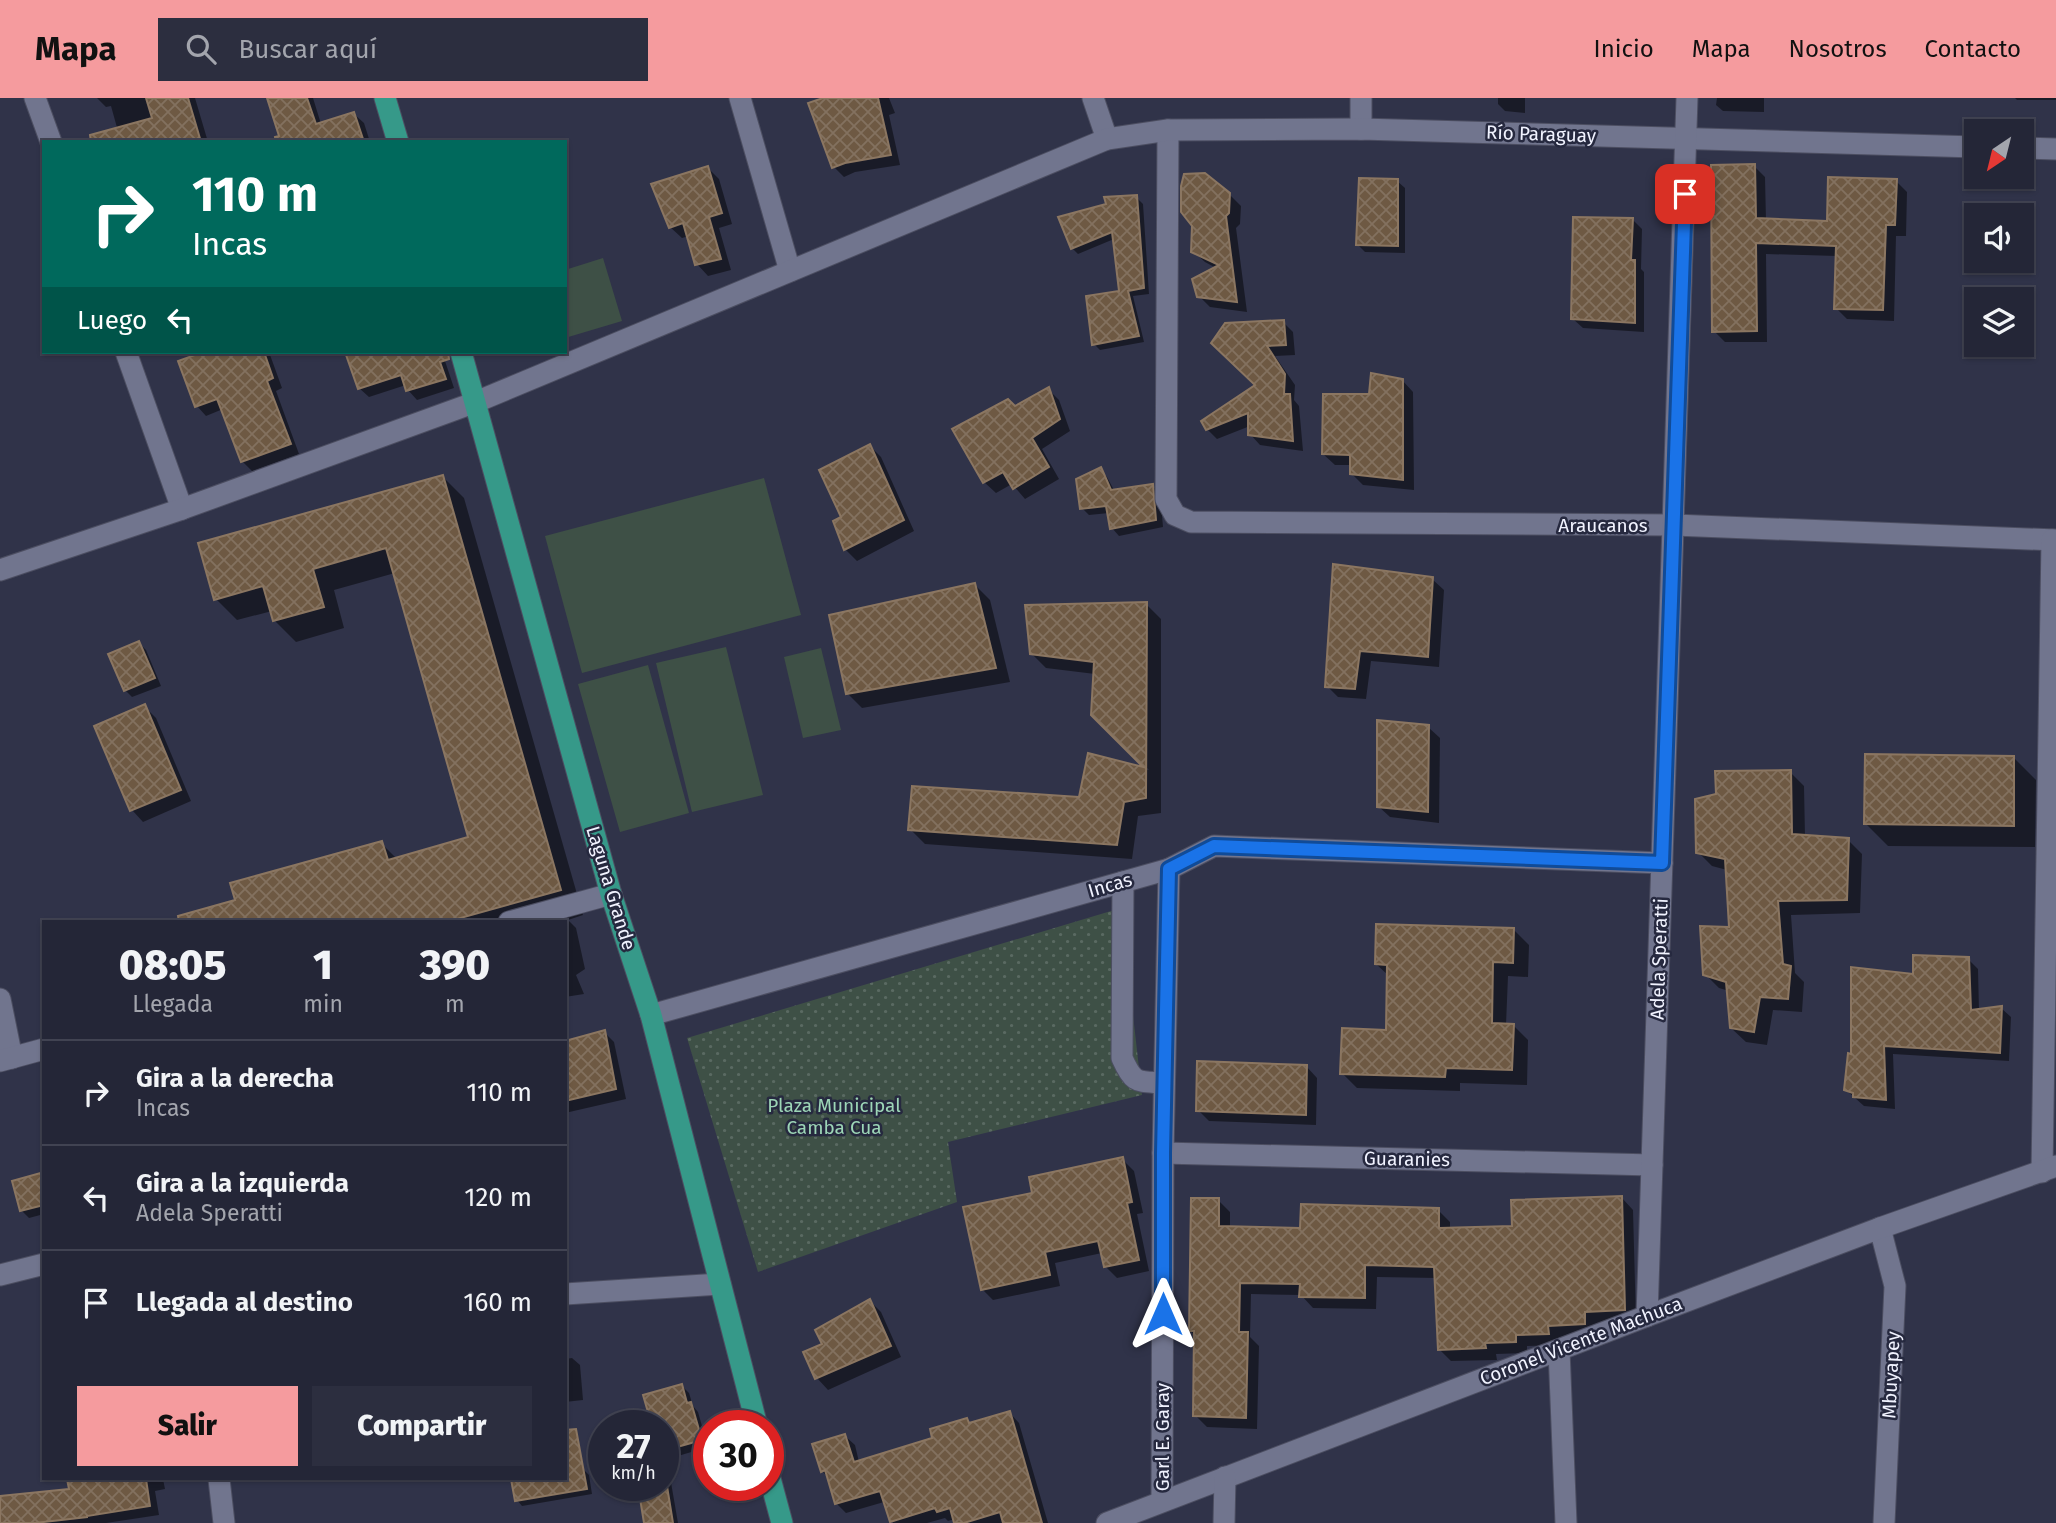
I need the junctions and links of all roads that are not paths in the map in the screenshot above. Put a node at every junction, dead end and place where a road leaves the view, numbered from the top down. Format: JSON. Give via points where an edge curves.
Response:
{"nodes":[{"id":1,"x":35,"y":98,"type":"edge"},
{"id":2,"x":385,"y":98,"type":"edge"},
{"id":3,"x":740,"y":98,"type":"edge"},
{"id":4,"x":1093,"y":98,"type":"edge"},
{"id":5,"x":1361,"y":98,"type":"edge"},
{"id":6,"x":1687,"y":98,"type":"edge"},
{"id":7,"x":1361,"y":129,"type":"junction"},
{"id":8,"x":1168,"y":130,"type":"junction"},
{"id":9,"x":1107,"y":139,"type":"junction"},
{"id":10,"x":1687,"y":139,"type":"junction"},
{"id":11,"x":50,"y":140,"type":"edge"},
{"id":12,"x":397,"y":140,"type":"edge"},
{"id":13,"x":1964,"y":147,"type":"edge"},
{"id":14,"x":2034,"y":148,"type":"edge"},
{"id":15,"x":2056,"y":149,"type":"edge"},
{"id":16,"x":790,"y":271,"type":"junction"},
{"id":17,"x":127,"y":354,"type":"edge"},
{"id":18,"x":462,"y":354,"type":"edge"},
{"id":19,"x":476,"y":402,"type":"junction"},
{"id":20,"x":182,"y":509,"type":"junction"},
{"id":21,"x":1674,"y":526,"type":"junction"},
{"id":22,"x":2054,"y":540,"type":"edge"},
{"id":23,"x":0,"y":570,"type":"edge"},
{"id":24,"x":1662,"y":863,"type":"junction"},
{"id":25,"x":1169,"y":869,"type":"junction"},
{"id":26,"x":1123,"y":882,"type":"junction"},
{"id":27,"x":611,"y":894,"type":"junction"},
{"id":28,"x":516,"y":920,"type":"edge"},
{"id":29,"x":0,"y":999,"type":"edge"},
{"id":30,"x":651,"y":1014,"type":"junction"},
{"id":31,"x":42,"y":1050,"type":"edge"},
{"id":32,"x":6,"y":1059,"type":"edge"},
{"id":33,"x":1164,"y":1083,"type":"junction"},
{"id":34,"x":1163,"y":1153,"type":"junction"},
{"id":35,"x":1652,"y":1165,"type":"junction"},
{"id":36,"x":2049,"y":1169,"type":"edge"},
{"id":37,"x":1880,"y":1228,"type":"junction"},
{"id":38,"x":42,"y":1264,"type":"edge"},
{"id":39,"x":0,"y":1275,"type":"edge"},
{"id":40,"x":720,"y":1284,"type":"junction"},
{"id":41,"x":567,"y":1294,"type":"edge"},
{"id":42,"x":1647,"y":1316,"type":"junction"},
{"id":43,"x":1559,"y":1350,"type":"junction"},
{"id":44,"x":753,"y":1410,"type":"edge"},
{"id":45,"x":1225,"y":1477,"type":"junction"},
{"id":46,"x":219,"y":1480,"type":"edge"},
{"id":47,"x":776,"y":1501,"type":"edge"},
{"id":48,"x":1162,"y":1501,"type":"junction"},
{"id":49,"x":225,"y":1523,"type":"edge"},
{"id":50,"x":782,"y":1523,"type":"edge"},
{"id":51,"x":1107,"y":1523,"type":"edge"},
{"id":52,"x":1224,"y":1523,"type":"edge"},
{"id":53,"x":1566,"y":1523,"type":"edge"},
{"id":54,"x":1884,"y":1523,"type":"edge"}],
"edges":[{"from":1,"to":11,"type":"street"},
{"from":2,"to":12,"type":"main road"},
{"from":3,"to":16,"type":"street"},
{"from":4,"to":9,"type":"street"},
{"from":5,"to":7,"type":"street"},
{"from":6,"to":10,"type":"street","name":"Adela Speratti"},
{"from":7,"to":8,"type":"street","name":"Río Paraguay"},
{"from":7,"to":10,"type":"street","name":"Río Paraguay"},
{"from":8,"to":9,"type":"street","name":"Río Paraguay"},
{"from":8,"to":21,"type":"street","name":"Araucanos","via":[[1166,499],[1175,515],[1191,522]]},
{"from":9,"to":16,"type":"street","name":"Río Paraguay"},
{"from":10,"to":13,"type":"street","name":"Río Paraguay"},
{"from":10,"to":21,"type":"street","name":"Adela Speratti"},
{"from":14,"to":15,"type":"street"},
{"from":16,"to":19,"type":"street","name":"Río Paraguay"},
{"from":17,"to":20,"type":"street"},
{"from":18,"to":19,"type":"main road","name":"Laguna Grande"},
{"from":19,"to":20,"type":"street","name":"Río Paraguay"},
{"from":19,"to":27,"type":"main road","name":"Laguna Grande"},
{"from":20,"to":23,"type":"street","name":"Río Paraguay"},
{"from":21,"to":22,"type":"street","name":"Araucanos"},
{"from":21,"to":24,"type":"street","name":"Adela Speratti"},
{"from":22,"to":36,"type":"street"},
{"from":24,"to":25,"type":"street","name":"Incas","via":[[1214,846]]},
{"from":24,"to":35,"type":"street","name":"Adela Speratti"},
{"from":25,"to":26,"type":"street","name":"Incas"},
{"from":25,"to":33,"type":"street","name":"Garl E. Garay"},
{"from":26,"to":30,"type":"street","name":"Incas"},
{"from":26,"to":33,"type":"street","via":[[1122,1058],[1135,1080]]},
{"from":27,"to":28,"type":"street"},
{"from":27,"to":30,"type":"main road","name":"Laguna Grande"},
{"from":29,"to":32,"type":"street"},
{"from":30,"to":40,"type":"main road","name":"Laguna Grande"},
{"from":31,"to":32,"type":"street"},
{"from":33,"to":34,"type":"street","name":"Garl E. Garay"},
{"from":34,"to":35,"type":"street","name":"Guaranies"},
{"from":34,"to":48,"type":"street","name":"Garl E. Garay"},
{"from":35,"to":42,"type":"street","name":"Adela Speratti"},
{"from":36,"to":37,"type":"street","name":"Coronel Vicente Machuca"},
{"from":37,"to":42,"type":"street","name":"Coronel Vicente Machuca"},
{"from":37,"to":54,"type":"street","name":"Mbuyapey","via":[[1895,1286]]},
{"from":38,"to":39,"type":"street"},
{"from":40,"to":41,"type":"street"},
{"from":40,"to":44,"type":"main road","name":"Laguna Grande"},
{"from":42,"to":43,"type":"street","name":"Coronel Vicente Machuca"},
{"from":43,"to":45,"type":"street","name":"Coronel Vicente Machuca"},
{"from":43,"to":53,"type":"street"},
{"from":45,"to":48,"type":"street","name":"Coronel Vicente Machuca"},
{"from":45,"to":52,"type":"street"},
{"from":46,"to":49,"type":"street"},
{"from":47,"to":50,"type":"main road"},
{"from":48,"to":51,"type":"street","name":"Coronel Vicente Machuca"}]}
